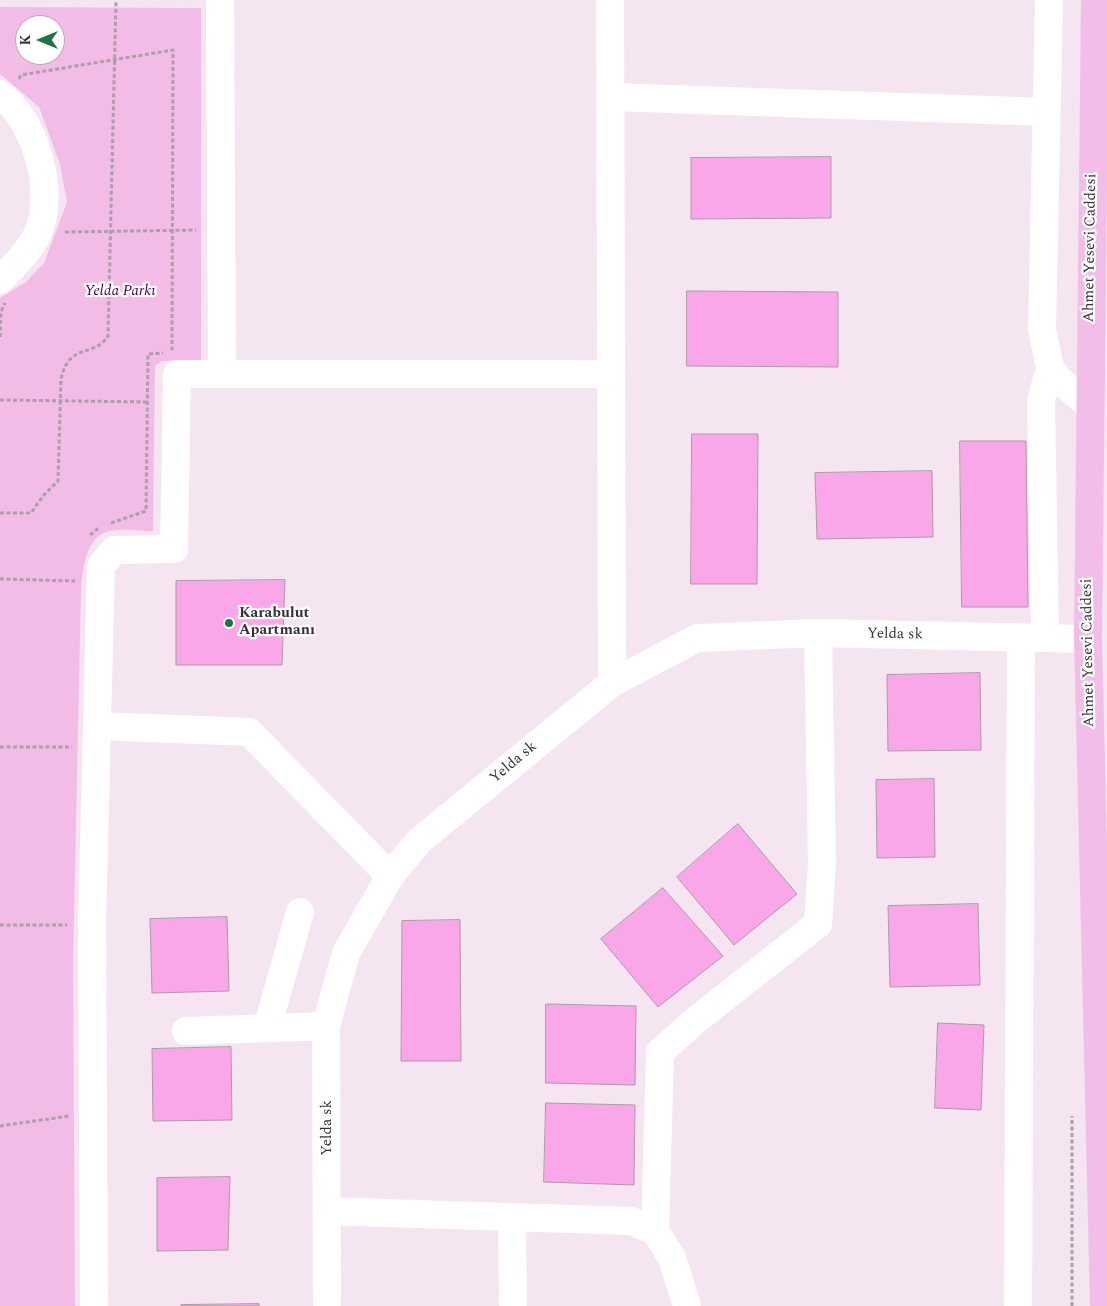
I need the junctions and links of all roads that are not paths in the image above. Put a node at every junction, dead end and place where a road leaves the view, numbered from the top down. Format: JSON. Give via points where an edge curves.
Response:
{"nodes":[{"id":1,"x":220,"y":0,"type":"edge"},
{"id":2,"x":610,"y":0,"type":"edge"},
{"id":3,"x":1049,"y":0,"type":"edge"},
{"id":4,"x":1095,"y":0,"type":"edge"},
{"id":5,"x":0,"y":94,"type":"edge"},
{"id":6,"x":611,"y":97,"type":"junction"},
{"id":7,"x":1047,"y":112,"type":"junction"},
{"id":8,"x":0,"y":280,"type":"edge"},
{"id":9,"x":1050,"y":368,"type":"junction"},
{"id":10,"x":222,"y":374,"type":"junction"},
{"id":11,"x":612,"y":374,"type":"junction"},
{"id":12,"x":1090,"y":406,"type":"junction"},
{"id":13,"x":818,"y":633,"type":"junction"},
{"id":14,"x":1033,"y":638,"type":"junction"},
{"id":15,"x":1088,"y":639,"type":"junction"},
{"id":16,"x":612,"y":683,"type":"junction"},
{"id":17,"x":97,"y":736,"type":"junction"},
{"id":18,"x":390,"y":876,"type":"junction"},
{"id":19,"x":300,"y":912,"type":"dead end"},
{"id":20,"x":326,"y":1026,"type":"junction"},
{"id":21,"x":268,"y":1028,"type":"junction"},
{"id":22,"x":186,"y":1031,"type":"dead end"},
{"id":23,"x":327,"y":1211,"type":"junction"},
{"id":24,"x":512,"y":1217,"type":"junction"},
{"id":25,"x":655,"y":1231,"type":"junction"},
{"id":26,"x":94,"y":1306,"type":"edge"},
{"id":27,"x":327,"y":1306,"type":"edge"},
{"id":28,"x":513,"y":1306,"type":"edge"},
{"id":29,"x":687,"y":1306,"type":"edge"},
{"id":30,"x":1018,"y":1306,"type":"edge"},
{"id":31,"x":1104,"y":1306,"type":"edge"}],
"edges":[{"from":1,"to":10,"type":"street"},
{"from":2,"to":6,"type":"street"},
{"from":3,"to":7,"type":"street"},
{"from":4,"to":12,"type":"main road","name":"Ahmet Yesevi Caddesi"},
{"from":5,"to":8,"type":"street","via":[[12,102],[36,142],[44,187],[44,208],[38,233],[17,263]]},
{"from":6,"to":7,"type":"street"},
{"from":6,"to":11,"type":"street"},
{"from":7,"to":9,"type":"street","via":[[1042,328]]},
{"from":9,"to":12,"type":"street","via":[[1059,380]]},
{"from":9,"to":14,"type":"street","via":[[1041,401]]},
{"from":10,"to":11,"type":"street"},
{"from":10,"to":17,"type":"street","via":[[177,374],[174,549],[114,550],[101,566]]},
{"from":11,"to":16,"type":"street"},
{"from":12,"to":15,"type":"main road","name":"Ahmet Yesevi Caddesi"},
{"from":13,"to":14,"type":"street","name":"Yelda sk"},
{"from":13,"to":16,"type":"street","name":"Yelda sk","via":[[697,638]]},
{"from":13,"to":25,"type":"street","via":[[822,864],[818,924],[660,1052]]},
{"from":14,"to":15,"type":"street","name":"Yelda sk"},
{"from":14,"to":30,"type":"street"},
{"from":15,"to":31,"type":"main road","name":"Ahmet Yesevi Caddesi"},
{"from":16,"to":18,"type":"street","name":"Yelda sk","via":[[419,841]]},
{"from":17,"to":18,"type":"street","via":[[249,732]]},
{"from":17,"to":26,"type":"street","via":[[92,924]]},
{"from":18,"to":20,"type":"street","name":"Yelda sk","via":[[346,953]]},
{"from":19,"to":21,"type":"street"},
{"from":20,"to":21,"type":"street"},
{"from":20,"to":23,"type":"street","name":"Yelda sk"},
{"from":21,"to":22,"type":"street"},
{"from":23,"to":24,"type":"street"},
{"from":23,"to":27,"type":"street","name":"Yelda sk"},
{"from":24,"to":25,"type":"street","via":[[631,1221]]},
{"from":24,"to":28,"type":"street"},
{"from":25,"to":29,"type":"street","via":[[672,1258]]}]}
